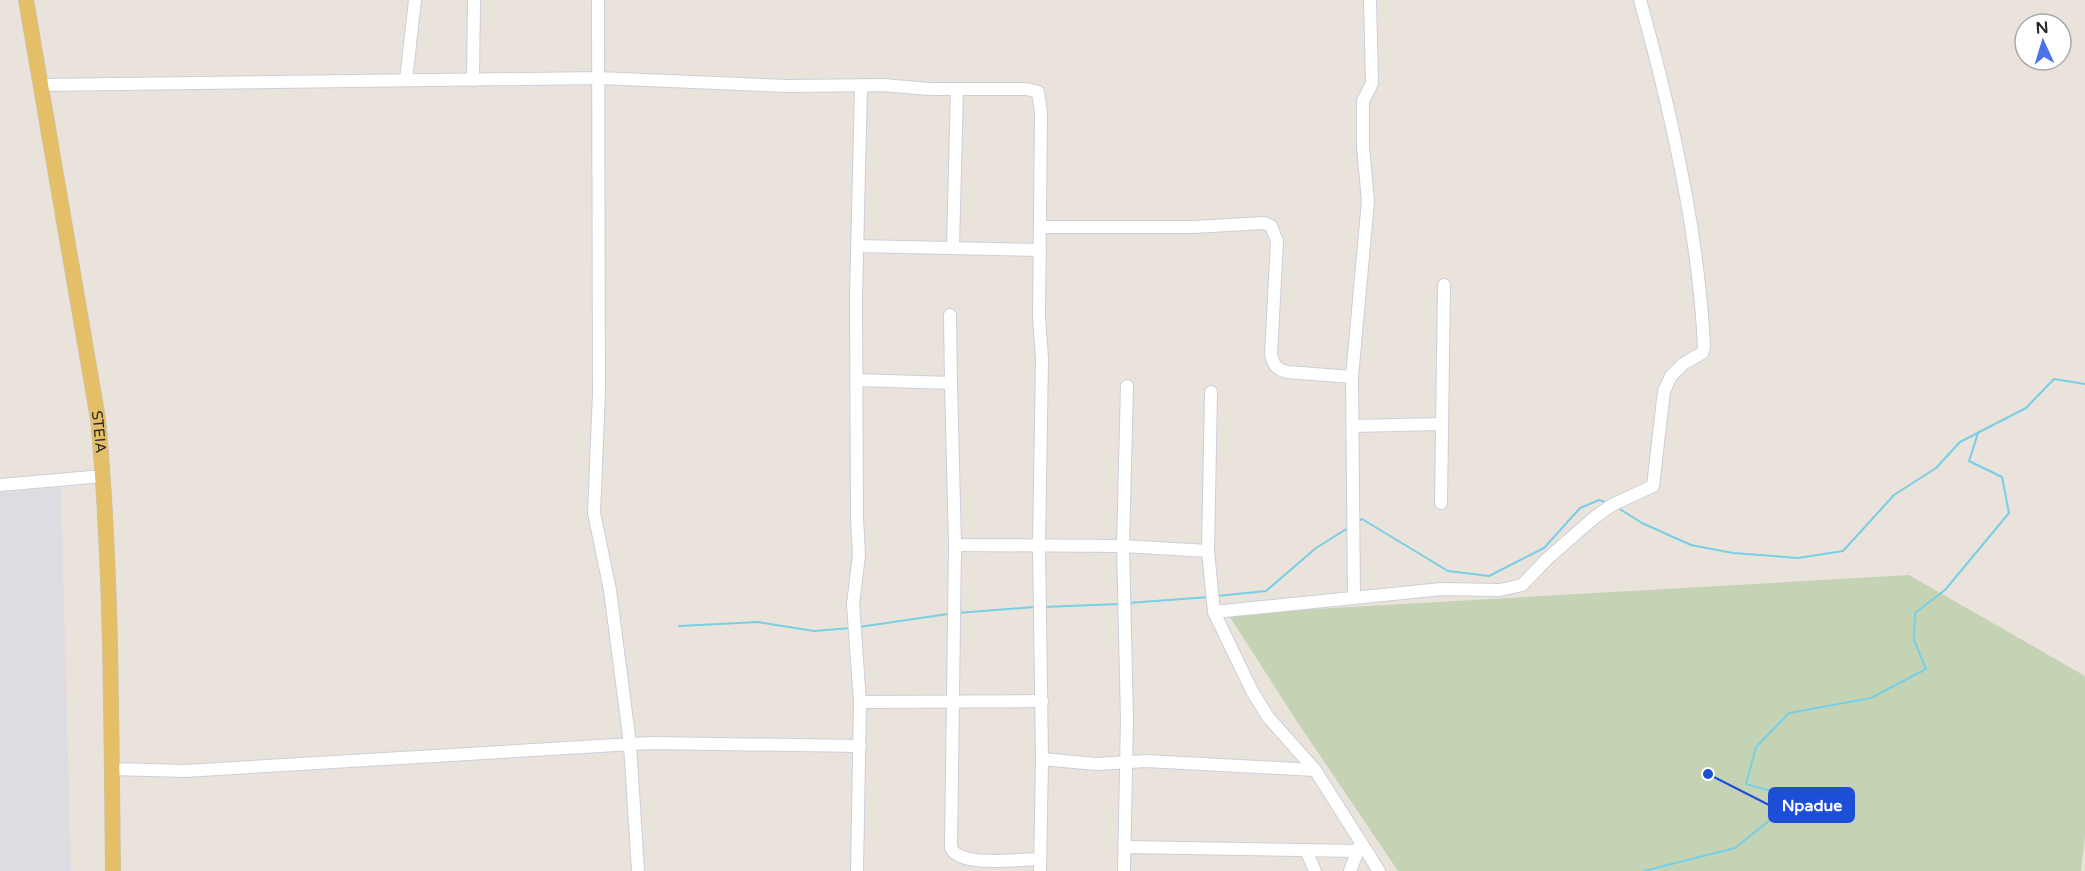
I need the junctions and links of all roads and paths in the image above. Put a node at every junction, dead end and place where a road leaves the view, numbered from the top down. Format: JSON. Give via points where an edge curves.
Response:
{"nodes":[{"id":1,"x":26,"y":0,"type":"edge"},
{"id":2,"x":415,"y":0,"type":"edge"},
{"id":3,"x":474,"y":0,"type":"edge"},
{"id":4,"x":598,"y":0,"type":"edge"},
{"id":5,"x":1370,"y":0,"type":"edge"},
{"id":6,"x":1640,"y":0,"type":"edge"},
{"id":7,"x":598,"y":78,"type":"junction"},
{"id":8,"x":406,"y":80,"type":"junction"},
{"id":9,"x":473,"y":80,"type":"junction"},
{"id":10,"x":40,"y":85,"type":"junction"},
{"id":11,"x":861,"y":87,"type":"junction"},
{"id":12,"x":957,"y":89,"type":"junction"},
{"id":13,"x":1040,"y":227,"type":"junction"},
{"id":14,"x":857,"y":246,"type":"junction"},
{"id":15,"x":953,"y":247,"type":"junction"},
{"id":16,"x":1040,"y":250,"type":"junction"},
{"id":17,"x":1444,"y":285,"type":"dead end"},
{"id":18,"x":950,"y":315,"type":"dead end"},
{"id":19,"x":1352,"y":377,"type":"junction"},
{"id":20,"x":857,"y":380,"type":"junction"},
{"id":21,"x":951,"y":383,"type":"junction"},
{"id":22,"x":1127,"y":386,"type":"dead end"},
{"id":23,"x":1211,"y":392,"type":"dead end"},
{"id":24,"x":1441,"y":424,"type":"junction"},
{"id":25,"x":1353,"y":426,"type":"junction"},
{"id":26,"x":103,"y":476,"type":"junction"},
{"id":27,"x":0,"y":485,"type":"edge"},
{"id":28,"x":1441,"y":503,"type":"dead end"},
{"id":29,"x":956,"y":545,"type":"junction"},
{"id":30,"x":1039,"y":545,"type":"junction"},
{"id":31,"x":1123,"y":546,"type":"junction"},
{"id":32,"x":1208,"y":551,"type":"junction"},
{"id":33,"x":1354,"y":597,"type":"junction"},
{"id":34,"x":1214,"y":612,"type":"junction"},
{"id":35,"x":954,"y":701,"type":"junction"},
{"id":36,"x":1042,"y":701,"type":"junction"},
{"id":37,"x":860,"y":702,"type":"junction"},
{"id":38,"x":630,"y":744,"type":"junction"},
{"id":39,"x":860,"y":746,"type":"junction"},
{"id":40,"x":1042,"y":759,"type":"junction"},
{"id":41,"x":1127,"y":762,"type":"junction"},
{"id":42,"x":112,"y":769,"type":"junction"},
{"id":43,"x":1315,"y":770,"type":"junction"},
{"id":44,"x":1360,"y":846,"type":"junction"},
{"id":45,"x":1125,"y":847,"type":"junction"},
{"id":46,"x":1306,"y":850,"type":"junction"},
{"id":47,"x":1040,"y":865,"type":"edge"},
{"id":48,"x":113,"y":871,"type":"edge"},
{"id":49,"x":638,"y":871,"type":"edge"},
{"id":50,"x":857,"y":871,"type":"edge"},
{"id":51,"x":1124,"y":871,"type":"edge"},
{"id":52,"x":1315,"y":871,"type":"edge"},
{"id":53,"x":1350,"y":871,"type":"edge"},
{"id":54,"x":1379,"y":871,"type":"edge"}],
"edges":[{"from":1,"to":10,"type":"main road","name":"STEIA"},
{"from":2,"to":8,"type":"street"},
{"from":3,"to":9,"type":"street"},
{"from":4,"to":7,"type":"street"},
{"from":5,"to":19,"type":"street","via":[[1372,77],[1363,101],[1368,201]]},
{"from":6,"to":33,"type":"street","via":[[1683,187],[1702,305],[1704,347],[1702,353],[1671,376],[1664,391],[1656,482],[1595,517],[1522,585],[1500,590],[1442,589]]},
{"from":7,"to":9,"type":"street"},
{"from":7,"to":11,"type":"street"},
{"from":7,"to":38,"type":"street","via":[[599,392],[594,513],[610,590]]},
{"from":8,"to":9,"type":"street"},
{"from":8,"to":10,"type":"street"},
{"from":10,"to":26,"type":"main road","name":"STEIA","via":[[97,408]]},
{"from":11,"to":12,"type":"street"},
{"from":11,"to":14,"type":"street"},
{"from":12,"to":13,"type":"street","via":[[1038,92]]},
{"from":12,"to":15,"type":"street"},
{"from":13,"to":16,"type":"street"},
{"from":13,"to":19,"type":"street","via":[[1264,223],[1271,226],[1277,241],[1271,355],[1274,365],[1288,372]]},
{"from":14,"to":15,"type":"street"},
{"from":14,"to":20,"type":"street"},
{"from":15,"to":16,"type":"street"},
{"from":16,"to":30,"type":"street"},
{"from":17,"to":24,"type":"street"},
{"from":18,"to":21,"type":"street"},
{"from":19,"to":25,"type":"street"},
{"from":20,"to":21,"type":"street"},
{"from":20,"to":37,"type":"street","via":[[859,540],[852,604]]},
{"from":21,"to":29,"type":"street"},
{"from":22,"to":31,"type":"street"},
{"from":23,"to":32,"type":"street"},
{"from":24,"to":25,"type":"street"},
{"from":24,"to":28,"type":"street"},
{"from":25,"to":33,"type":"street"},
{"from":26,"to":27,"type":"street"},
{"from":26,"to":42,"type":"main road","name":"STEIA"},
{"from":29,"to":30,"type":"street"},
{"from":29,"to":35,"type":"street"},
{"from":30,"to":31,"type":"street"},
{"from":30,"to":36,"type":"street"},
{"from":31,"to":32,"type":"street"},
{"from":31,"to":41,"type":"street"},
{"from":32,"to":34,"type":"street"},
{"from":33,"to":34,"type":"street"},
{"from":34,"to":43,"type":"street","via":[[1268,717]]},
{"from":35,"to":36,"type":"street"},
{"from":35,"to":37,"type":"street"},
{"from":35,"to":47,"type":"street","via":[[950,839],[954,854],[963,859]]},
{"from":36,"to":40,"type":"street"},
{"from":37,"to":39,"type":"street"},
{"from":38,"to":39,"type":"street"},
{"from":38,"to":42,"type":"street","via":[[185,771]]},
{"from":38,"to":49,"type":"street"},
{"from":39,"to":50,"type":"street"},
{"from":40,"to":41,"type":"street","via":[[1096,764]]},
{"from":40,"to":47,"type":"street"},
{"from":41,"to":43,"type":"street"},
{"from":41,"to":45,"type":"street"},
{"from":42,"to":48,"type":"main road","name":"STEIA"},
{"from":43,"to":44,"type":"street"},
{"from":44,"to":46,"type":"street"},
{"from":44,"to":53,"type":"street"},
{"from":44,"to":54,"type":"street"},
{"from":45,"to":46,"type":"street"},
{"from":45,"to":51,"type":"street"},
{"from":46,"to":52,"type":"street"}]}
